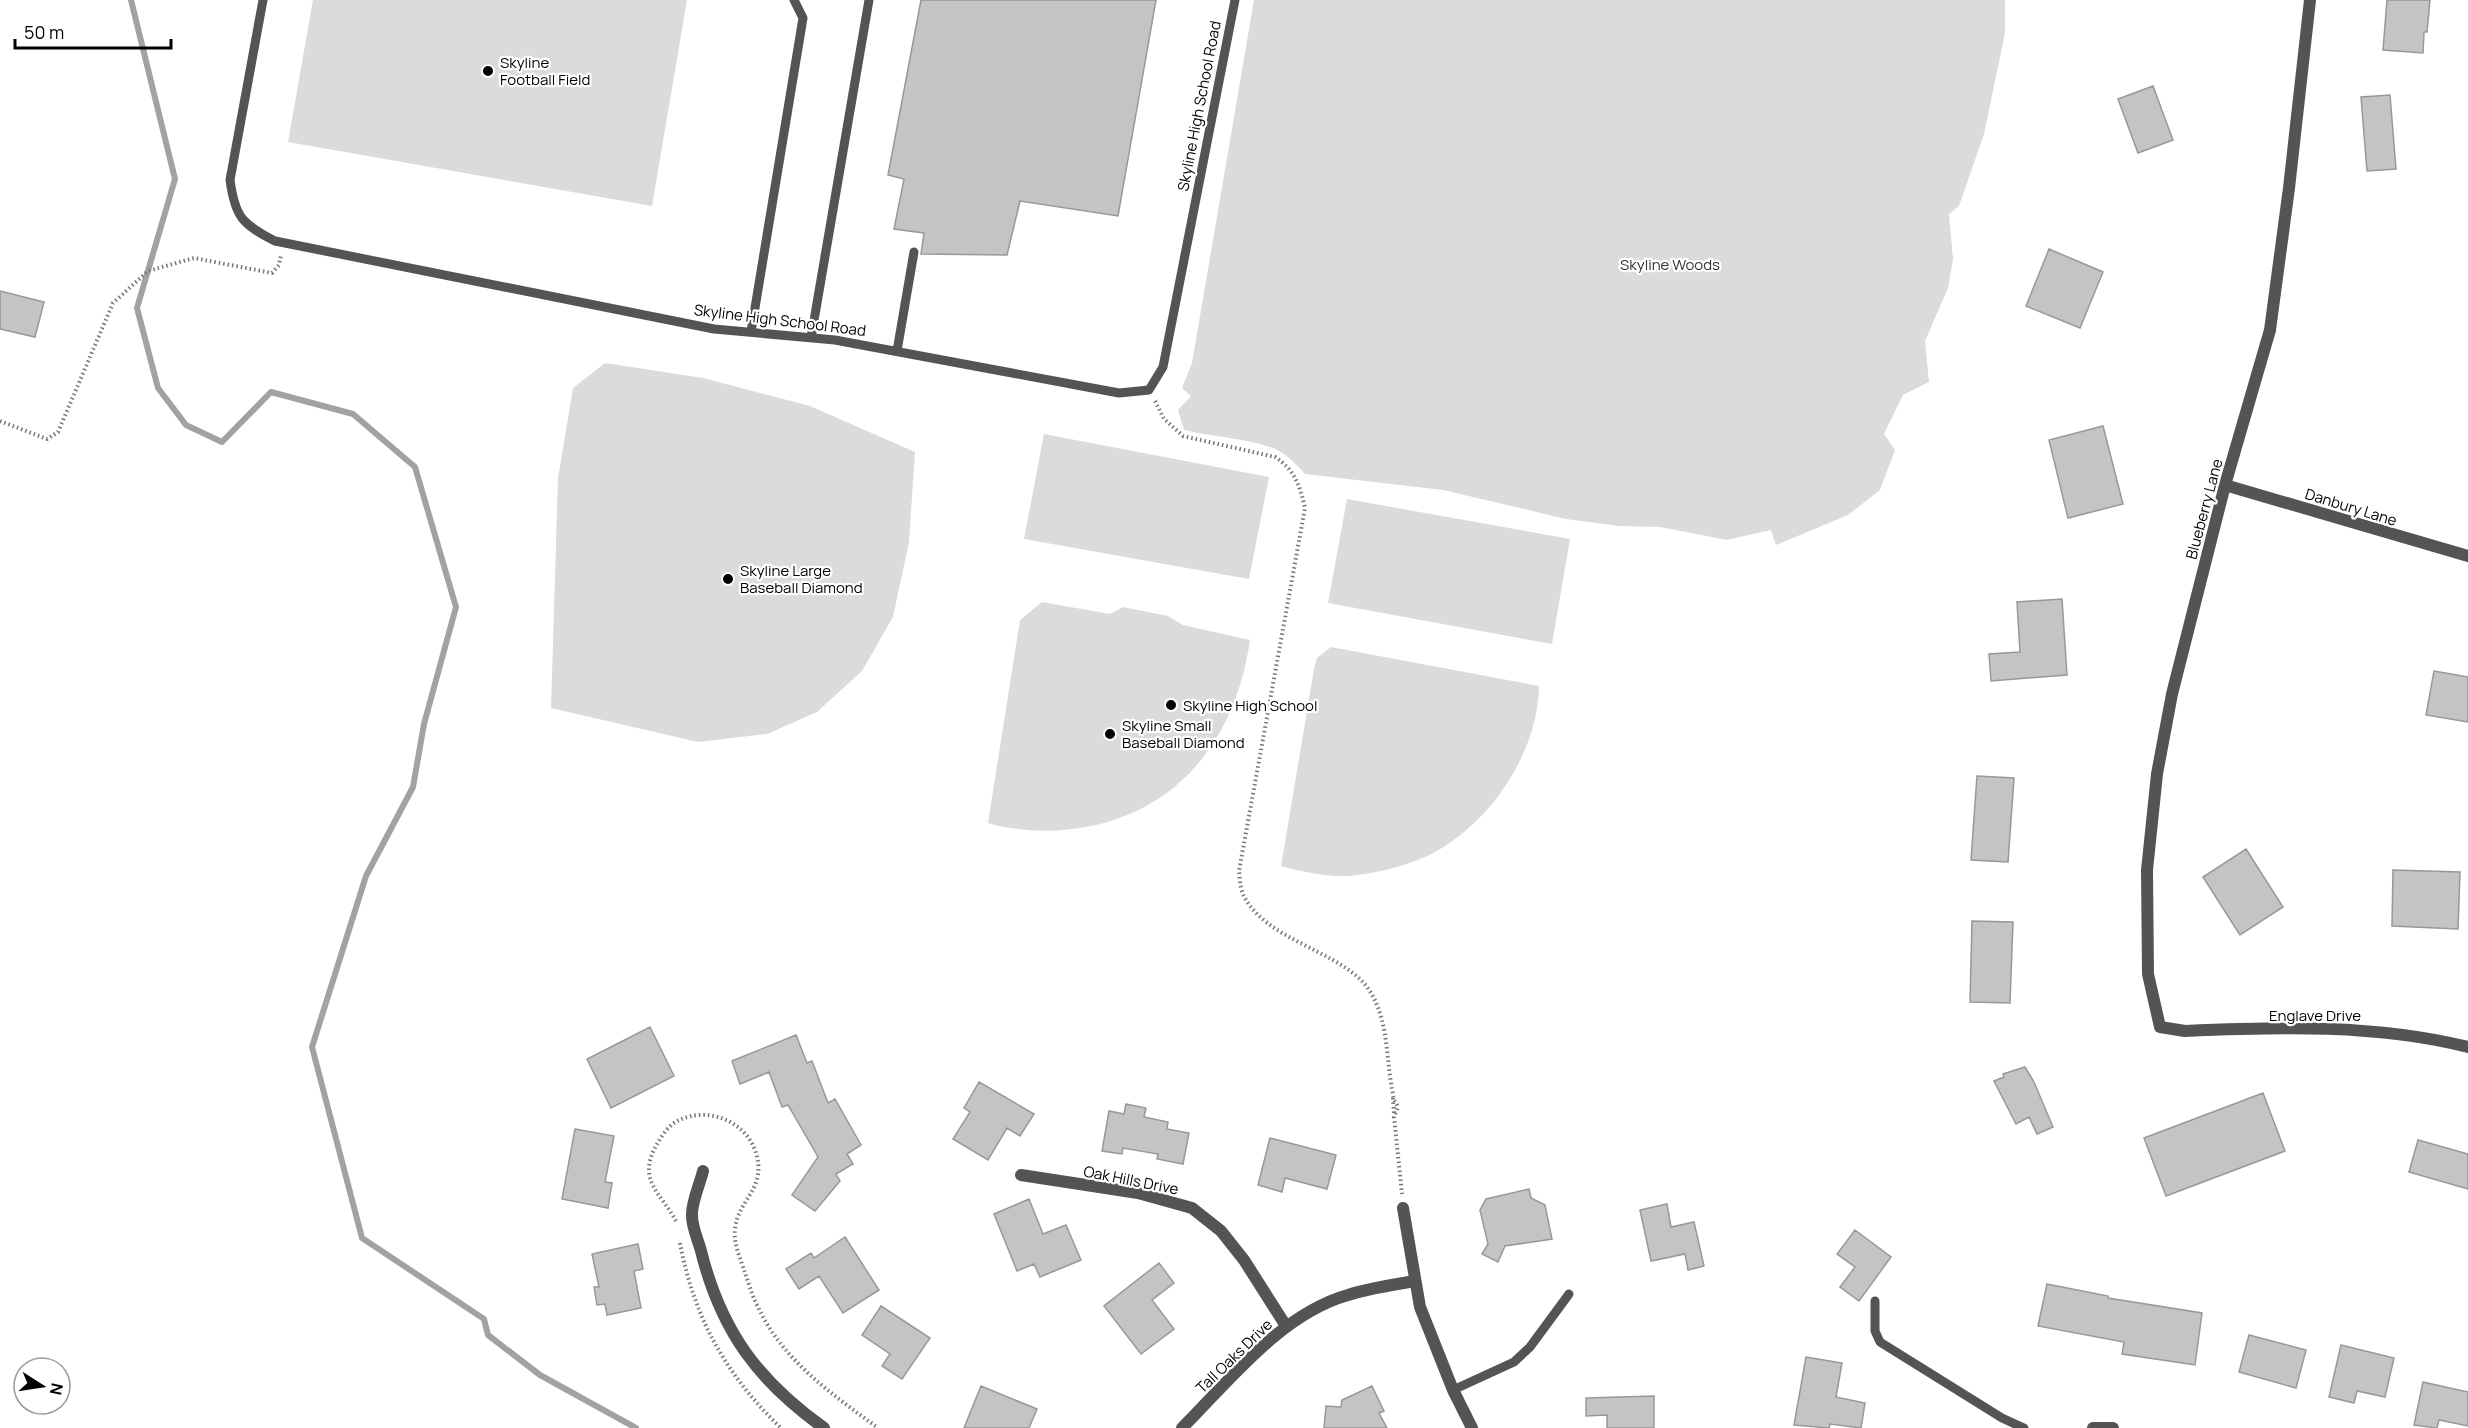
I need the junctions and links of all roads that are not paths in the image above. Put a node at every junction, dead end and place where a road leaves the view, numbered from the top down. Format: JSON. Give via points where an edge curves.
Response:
{"nodes":[{"id":1,"x":262,"y":0,"type":"edge"},
{"id":2,"x":794,"y":0,"type":"edge"},
{"id":3,"x":869,"y":0,"type":"edge"},
{"id":4,"x":1235,"y":0,"type":"edge"},
{"id":5,"x":2310,"y":0,"type":"edge"},
{"id":6,"x":914,"y":252,"type":"dead end"},
{"id":7,"x":751,"y":332,"type":"junction"},
{"id":8,"x":811,"y":338,"type":"junction"},
{"id":9,"x":897,"y":351,"type":"junction"},
{"id":10,"x":2225,"y":485,"type":"junction"},
{"id":11,"x":2468,"y":556,"type":"edge"},
{"id":12,"x":2160,"y":1027,"type":"joint"},
{"id":13,"x":2468,"y":1047,"type":"edge"},
{"id":14,"x":704,"y":1171,"type":"dead end"},
{"id":15,"x":1021,"y":1175,"type":"dead end"},
{"id":16,"x":1403,"y":1208,"type":"dead end"},
{"id":17,"x":1415,"y":1281,"type":"junction"},
{"id":18,"x":1569,"y":1294,"type":"dead end"},
{"id":19,"x":1875,"y":1301,"type":"dead end"},
{"id":20,"x":1286,"y":1326,"type":"junction"},
{"id":21,"x":1453,"y":1390,"type":"junction"},
{"id":22,"x":2094,"y":1427,"type":"edge"},
{"id":23,"x":824,"y":1428,"type":"edge"},
{"id":24,"x":1182,"y":1428,"type":"edge"},
{"id":25,"x":1472,"y":1428,"type":"edge"},
{"id":26,"x":2024,"y":1428,"type":"edge"},
{"id":27,"x":2113,"y":1428,"type":"edge"}],
"edges":[{"from":1,"to":7,"type":"lane","name":"Skyline High School Road","via":[[230,180],[233,205],[251,229],[284,243],[714,329]]},
{"from":2,"to":7,"type":"lane","via":[[803,18]]},
{"from":3,"to":8,"type":"lane"},
{"from":4,"to":9,"type":"lane","name":"Skyline High School Road","via":[[1164,367],[1149,390],[1119,393]]},
{"from":5,"to":10,"type":"street","name":"Blueberry Lane","via":[[2270,330]]},
{"from":6,"to":9,"type":"lane"},
{"from":7,"to":8,"type":"lane","name":"Skyline High School Road"},
{"from":8,"to":9,"type":"lane","name":"Skyline High School Road"},
{"from":10,"to":11,"type":"street","name":"Danbury Lane"},
{"from":10,"to":12,"type":"street","name":"Blueberry Lane","via":[[2172,694],[2157,774],[2147,870],[2148,974]]},
{"from":12,"to":13,"type":"street","name":"Englave Drive","via":[[2185,1031],[2369,1030]]},
{"from":14,"to":23,"type":"street","via":[[692,1215],[708,1279],[727,1325],[756,1369],[794,1407]]},
{"from":15,"to":20,"type":"street","name":"Oak Hills Drive","via":[[1138,1193],[1192,1208],[1221,1230]]},
{"from":16,"to":17,"type":"street"},
{"from":17,"to":20,"type":"street","name":"Tall Oaks Drive","via":[[1347,1295]]},
{"from":17,"to":21,"type":"street","via":[[1420,1307]]},
{"from":18,"to":21,"type":"lane","via":[[1530,1347],[1514,1362]]},
{"from":19,"to":26,"type":"lane","via":[[1875,1331],[1880,1342]]},
{"from":20,"to":24,"type":"street","name":"Tall Oaks Drive"},
{"from":21,"to":25,"type":"street"},
{"from":22,"to":27,"type":"street"}]}
